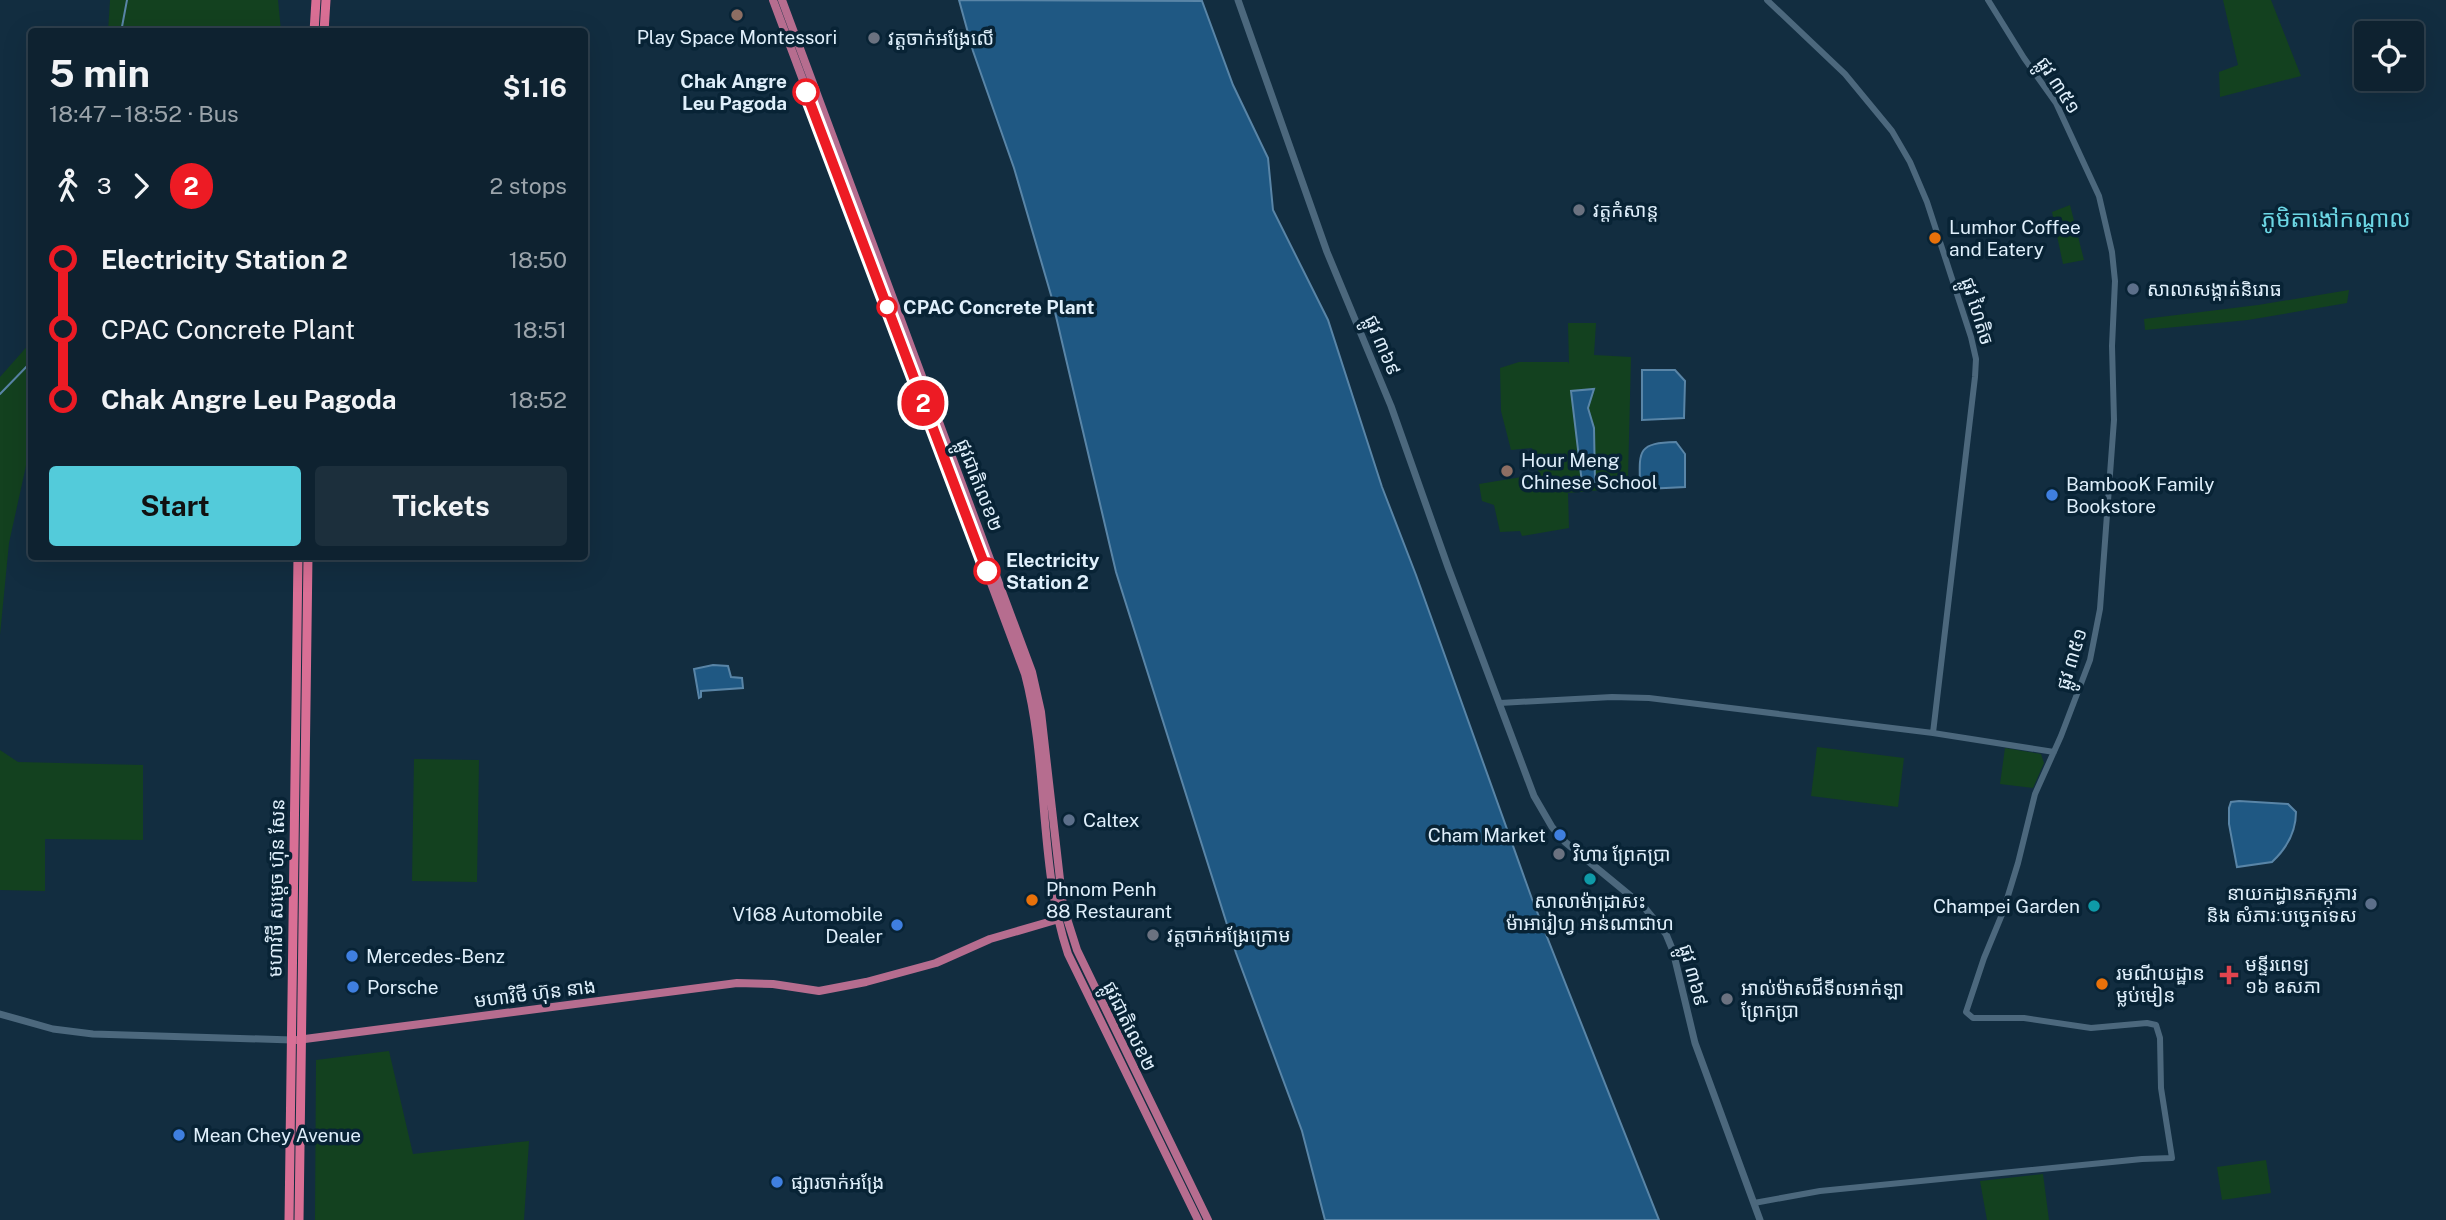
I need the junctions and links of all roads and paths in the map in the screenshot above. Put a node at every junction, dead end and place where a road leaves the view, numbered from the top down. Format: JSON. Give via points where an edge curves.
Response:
{"nodes":[{"id":1,"x":316,"y":0,"type":"edge"},
{"id":2,"x":326,"y":0,"type":"edge"},
{"id":3,"x":773,"y":0,"type":"edge"},
{"id":4,"x":782,"y":0,"type":"edge"},
{"id":5,"x":1238,"y":0,"type":"edge"},
{"id":6,"x":1767,"y":0,"type":"edge"},
{"id":7,"x":1988,"y":0,"type":"edge"},
{"id":8,"x":314,"y":28,"type":"edge"},
{"id":9,"x":324,"y":28,"type":"edge"},
{"id":10,"x":298,"y":560,"type":"edge"},
{"id":11,"x":308,"y":560,"type":"edge"},
{"id":12,"x":1016,"y":637,"type":"junction"},
{"id":13,"x":1500,"y":703,"type":"junction"},
{"id":14,"x":1933,"y":733,"type":"junction"},
{"id":15,"x":2053,"y":752,"type":"junction"},
{"id":16,"x":1061,"y":918,"type":"junction"},
{"id":17,"x":0,"y":1014,"type":"edge"},
{"id":18,"x":297,"y":1040,"type":"junction"},
{"id":19,"x":1177,"y":1166,"type":"junction"},
{"id":20,"x":1754,"y":1203,"type":"junction"},
{"id":21,"x":289,"y":1220,"type":"edge"},
{"id":22,"x":299,"y":1220,"type":"edge"},
{"id":23,"x":1198,"y":1220,"type":"edge"},
{"id":24,"x":1208,"y":1220,"type":"edge"},
{"id":25,"x":1760,"y":1220,"type":"edge"}],
"edges":[{"from":1,"to":8,"type":"highway"},
{"from":2,"to":9,"type":"highway"},
{"from":3,"to":12,"type":"main road","name":"ផ្លូវជាតិលេខ២"},
{"from":4,"to":12,"type":"main road","name":"ផ្លូវជាតិលេខ២"},
{"from":5,"to":13,"type":"main road","name":"ផ្លូវ ៣៦៩","via":[[1327,252],[1388,396]]},
{"from":6,"to":14,"type":"street","name":"ផ្លូវ ហៃតិច","via":[[1845,74],[1892,131],[1927,202],[1976,359]]},
{"from":7,"to":15,"type":"street","name":"ផ្លូវ ៣៥១","via":[[2056,103],[2077,145],[2099,196],[2115,281],[2114,420],[2101,609],[2090,660]]},
{"from":10,"to":18,"type":"highway","name":"មហាវិថី សម្តេច ហ៊ុន សែន"},
{"from":11,"to":18,"type":"highway","name":"មហាវិថី សម្តេច ហ៊ុន សែន"},
{"from":12,"to":16,"type":"main road","name":"ផ្លូវជាតិលេខ២","via":[[1033,711]]},
{"from":13,"to":14,"type":"street","via":[[1648,698]]},
{"from":13,"to":20,"type":"main road","name":"ផ្លូវ ៣៦៩","via":[[1534,796],[1552,827],[1647,911],[1666,934],[1695,1044]]},
{"from":14,"to":15,"type":"street"},
{"from":15,"to":20,"type":"street","name":"ផ្លូវ ៣៥១","via":[[2035,794],[2003,912],[1966,1012],[1973,1018],[2024,1018],[2091,1028],[2156,1025],[2172,1158],[1870,1186]]},
{"from":16,"to":18,"type":"main road","name":"មហាវិថី ហ៊ុន នាង","via":[[990,939],[902,974],[823,990],[737,983]]},
{"from":16,"to":19,"type":"main road","name":"ផ្លូវជាតិលេខ២","via":[[1073,964]]},
{"from":17,"to":18,"type":"main road","name":"មហាវិថី ហ៊ុន នាង","via":[[53,1029],[93,1034]]},
{"from":18,"to":21,"type":"highway","name":"មហាវិថី សម្តេច ហ៊ុន សែន"},
{"from":18,"to":22,"type":"highway","name":"មហាវិថី សម្តេច ហ៊ុន សែន"},
{"from":19,"to":23,"type":"main road","name":"ផ្លូវជាតិលេខ២"},
{"from":19,"to":24,"type":"main road","name":"ផ្លូវជាតិលេខ២"},
{"from":20,"to":25,"type":"main road","name":"ផ្លូវ ៣៦៩"}]}
